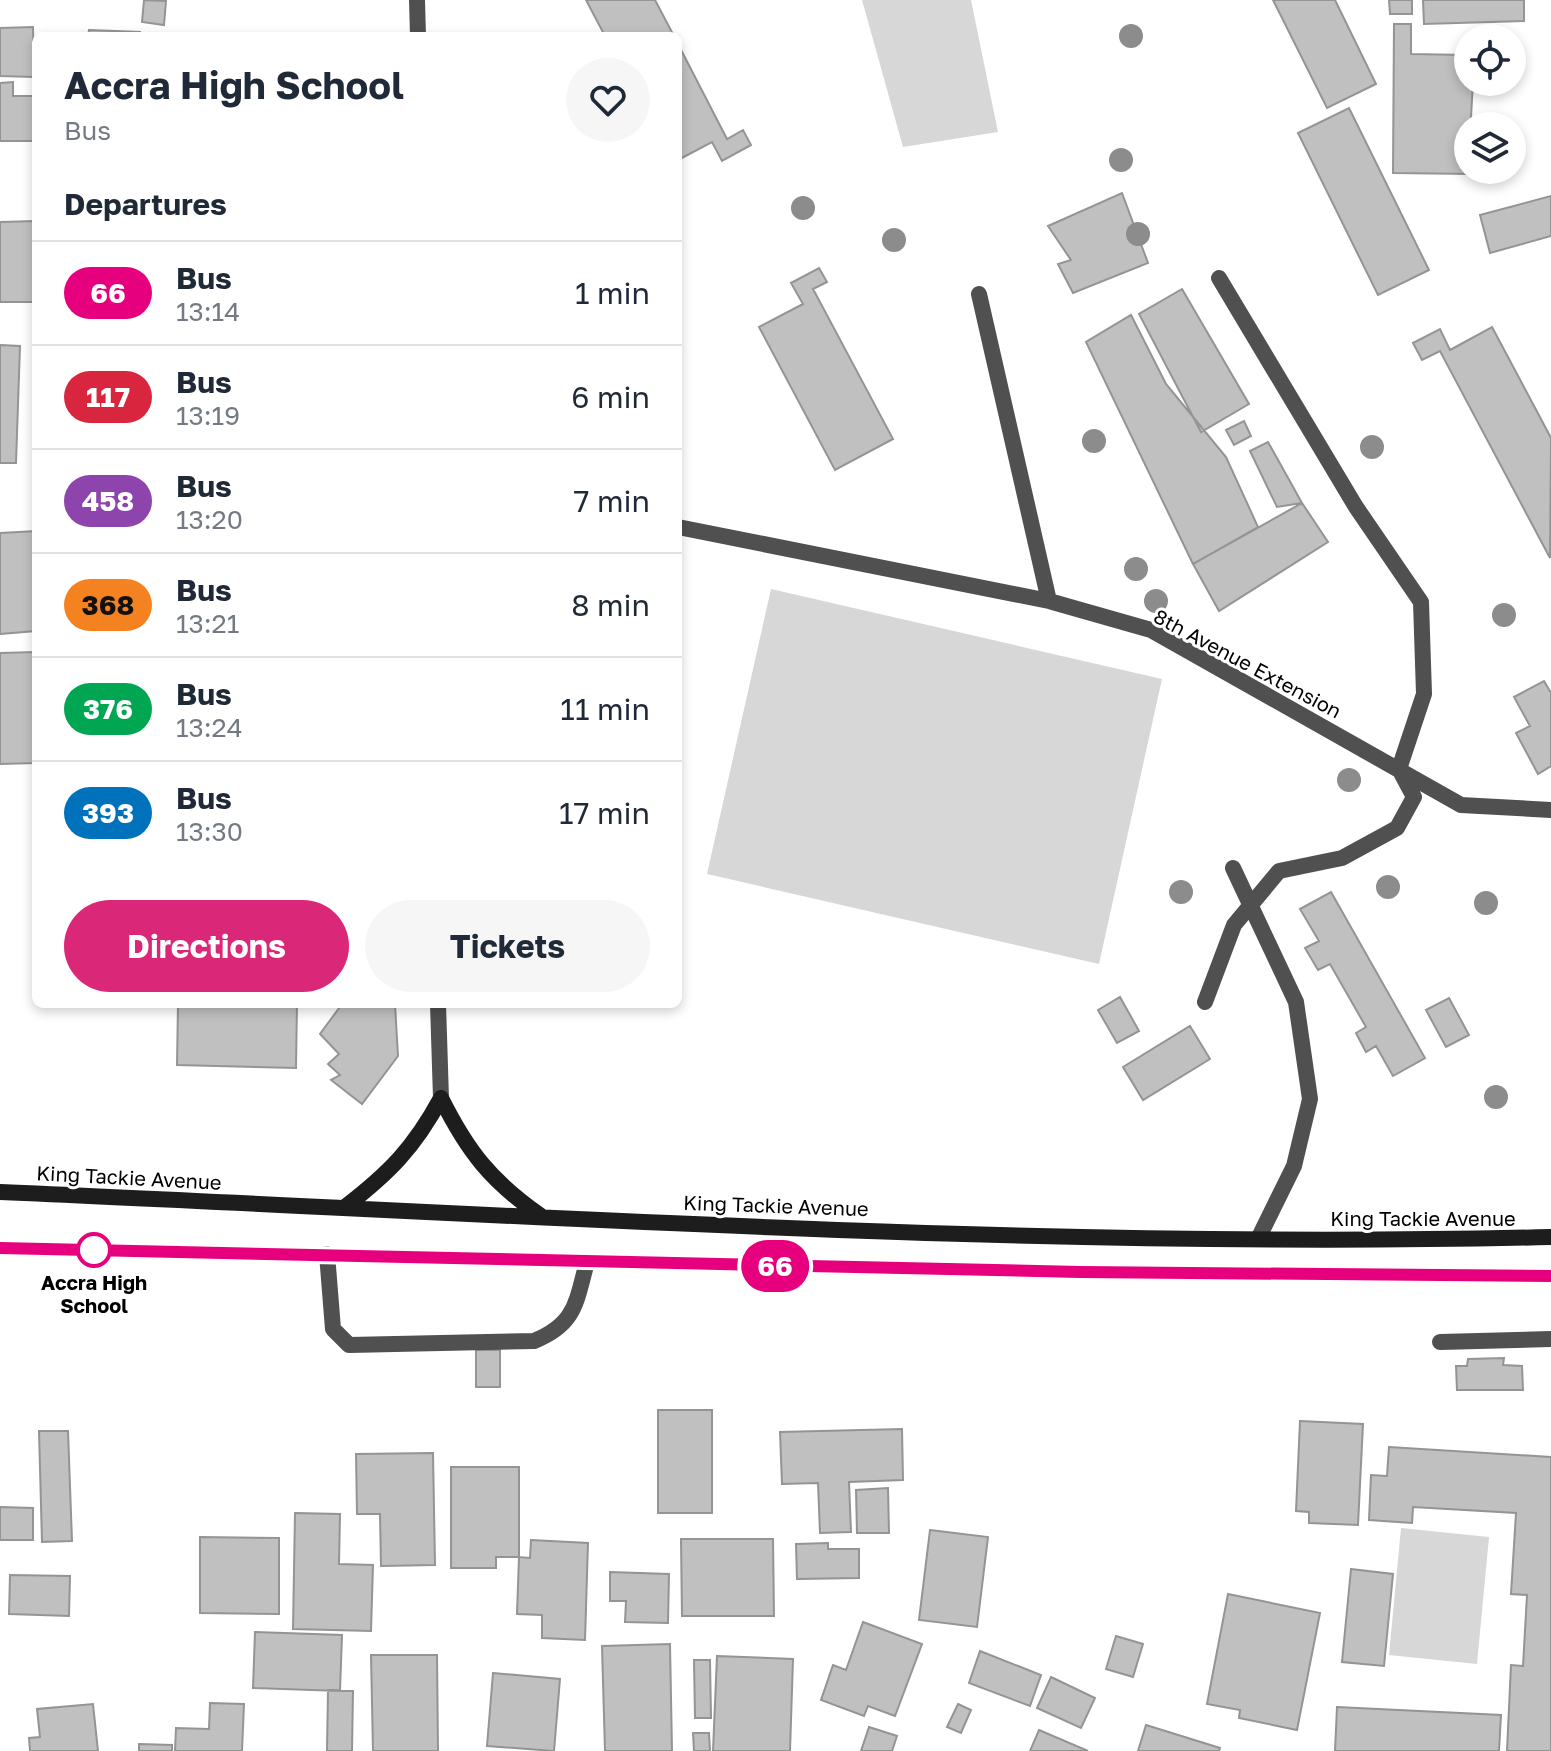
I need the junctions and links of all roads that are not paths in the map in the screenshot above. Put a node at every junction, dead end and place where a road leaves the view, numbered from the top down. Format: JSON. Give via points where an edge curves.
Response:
{"nodes":[{"id":1,"x":417,"y":0,"type":"edge"},
{"id":2,"x":418,"y":32,"type":"edge"},
{"id":3,"x":1219,"y":278,"type":"dead end"},
{"id":4,"x":979,"y":294,"type":"dead end"},
{"id":5,"x":682,"y":528,"type":"edge"},
{"id":6,"x":1049,"y":601,"type":"junction"},
{"id":7,"x":1399,"y":769,"type":"junction"},
{"id":8,"x":1551,"y":810,"type":"edge"},
{"id":9,"x":1233,"y":868,"type":"dead end"},
{"id":10,"x":1249,"y":902,"type":"junction"},
{"id":11,"x":1205,"y":1002,"type":"dead end"},
{"id":12,"x":438,"y":1008,"type":"edge"},
{"id":13,"x":441,"y":1098,"type":"junction"},
{"id":14,"x":0,"y":1192,"type":"edge"},
{"id":15,"x":345,"y":1207,"type":"junction"},
{"id":16,"x":541,"y":1216,"type":"junction"},
{"id":17,"x":1259,"y":1237,"type":"junction"},
{"id":18,"x":1551,"y":1237,"type":"edge"},
{"id":19,"x":0,"y":1248,"type":"edge"},
{"id":20,"x":327,"y":1254,"type":"junction"},
{"id":21,"x":587,"y":1262,"type":"junction"},
{"id":22,"x":1551,"y":1276,"type":"edge"},
{"id":23,"x":1551,"y":1339,"type":"edge"},
{"id":24,"x":1440,"y":1342,"type":"dead end"}],
"edges":[{"from":1,"to":2,"type":"street"},
{"from":3,"to":7,"type":"street","via":[[1356,507],[1421,602],[1424,694]]},
{"from":4,"to":6,"type":"street"},
{"from":5,"to":6,"type":"street","name":"8th Avenue Extension"},
{"from":6,"to":7,"type":"street","name":"8th Avenue Extension","via":[[1151,630]]},
{"from":7,"to":8,"type":"street","name":"8th Avenue Extension","via":[[1461,805]]},
{"from":7,"to":10,"type":"street","via":[[1414,797],[1397,828],[1342,858],[1279,871]]},
{"from":9,"to":10,"type":"street"},
{"from":10,"to":11,"type":"street","via":[[1234,925]]},
{"from":10,"to":17,"type":"street","via":[[1296,1002],[1310,1099],[1294,1166]]},
{"from":12,"to":13,"type":"street"},
{"from":13,"to":15,"type":"main road","via":[[419,1138],[396,1165]]},
{"from":13,"to":16,"type":"main road","via":[[476,1160],[505,1191]]},
{"from":14,"to":15,"type":"main road","name":"King Tackie Avenue"},
{"from":15,"to":16,"type":"main road","name":"King Tackie Avenue"},
{"from":16,"to":17,"type":"main road","name":"King Tackie Avenue"},
{"from":17,"to":18,"type":"main road","name":"King Tackie Avenue"},
{"from":19,"to":20,"type":"main road"},
{"from":20,"to":21,"type":"main road"},
{"from":20,"to":21,"type":"street","via":[[333,1329],[349,1345],[534,1341],[555,1332],[572,1315]]},
{"from":21,"to":22,"type":"main road"},
{"from":23,"to":24,"type":"street"}]}
